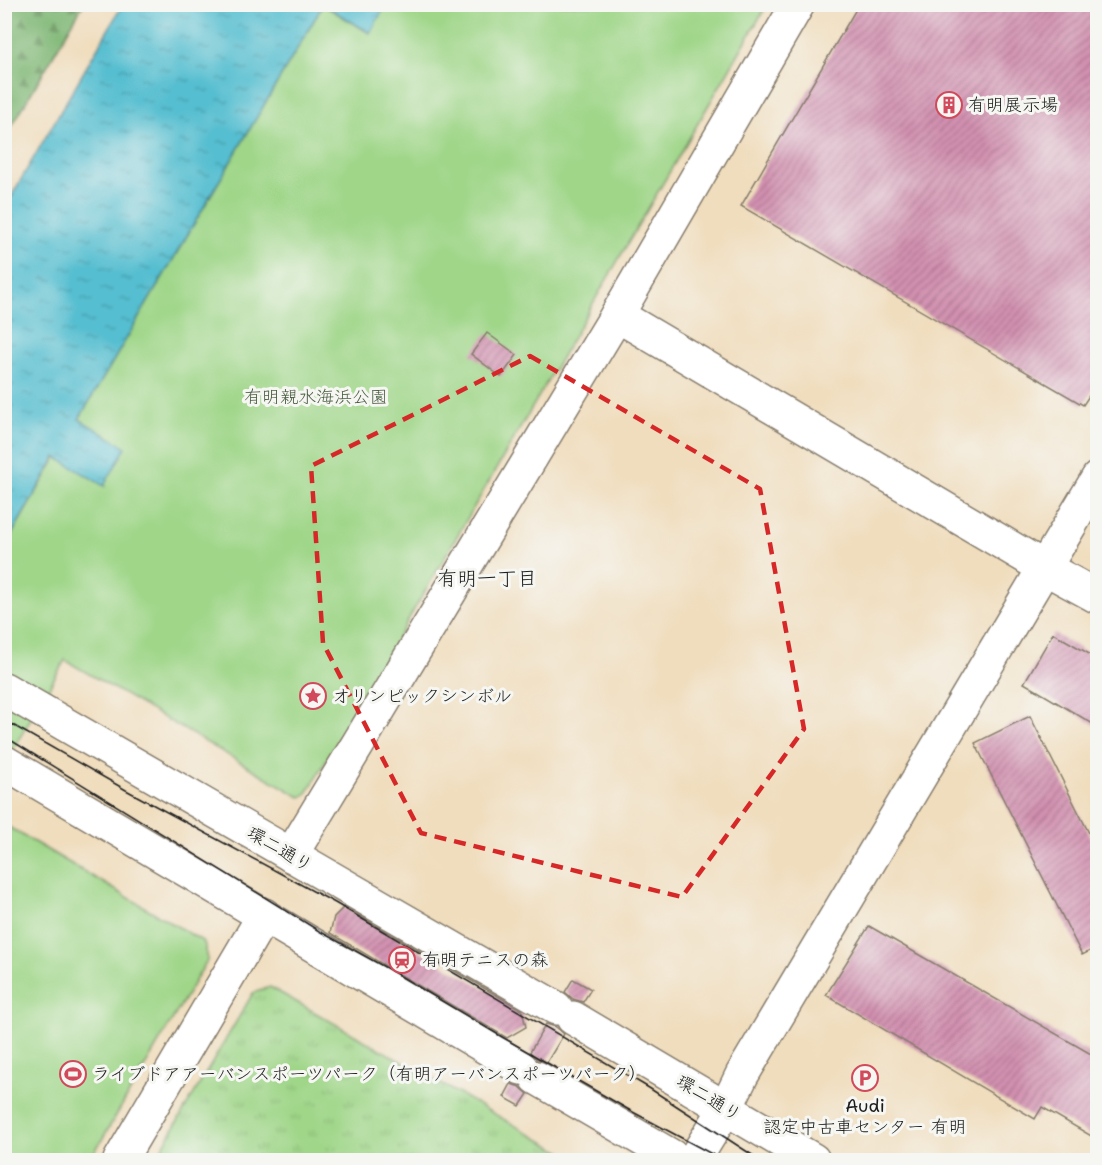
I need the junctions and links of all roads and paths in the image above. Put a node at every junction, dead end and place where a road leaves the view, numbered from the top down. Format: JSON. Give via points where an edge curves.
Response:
{"nodes":[{"id":1,"x":798,"y":4,"type":"edge"},
{"id":2,"x":617,"y":315,"type":"junction"},
{"id":3,"x":1098,"y":478,"type":"edge"},
{"id":4,"x":1045,"y":568,"type":"junction"},
{"id":5,"x":1098,"y":597,"type":"edge"},
{"id":6,"x":4,"y":689,"type":"edge"},
{"id":7,"x":4,"y":762,"type":"edge"},
{"id":8,"x":291,"y":855,"type":"junction"},
{"id":9,"x":264,"y":915,"type":"junction"},
{"id":10,"x":726,"y":1108,"type":"junction"},
{"id":11,"x":120,"y":1161,"type":"edge"},
{"id":12,"x":678,"y":1161,"type":"edge"},
{"id":13,"x":694,"y":1161,"type":"edge"},
{"id":14,"x":813,"y":1161,"type":"edge"}],
"edges":[{"from":1,"to":2,"type":"street"},
{"from":2,"to":4,"type":"street"},
{"from":2,"to":8,"type":"street"},
{"from":3,"to":4,"type":"street"},
{"from":4,"to":5,"type":"street"},
{"from":4,"to":10,"type":"street","via":[[742,1075]]},
{"from":6,"to":8,"type":"street","name":"環二通り"},
{"from":7,"to":9,"type":"street"},
{"from":8,"to":10,"type":"street","name":"環二通り"},
{"from":9,"to":11,"type":"street"},
{"from":9,"to":12,"type":"street"},
{"from":10,"to":13,"type":"street"},
{"from":10,"to":14,"type":"street","name":"環二通り"}]}
